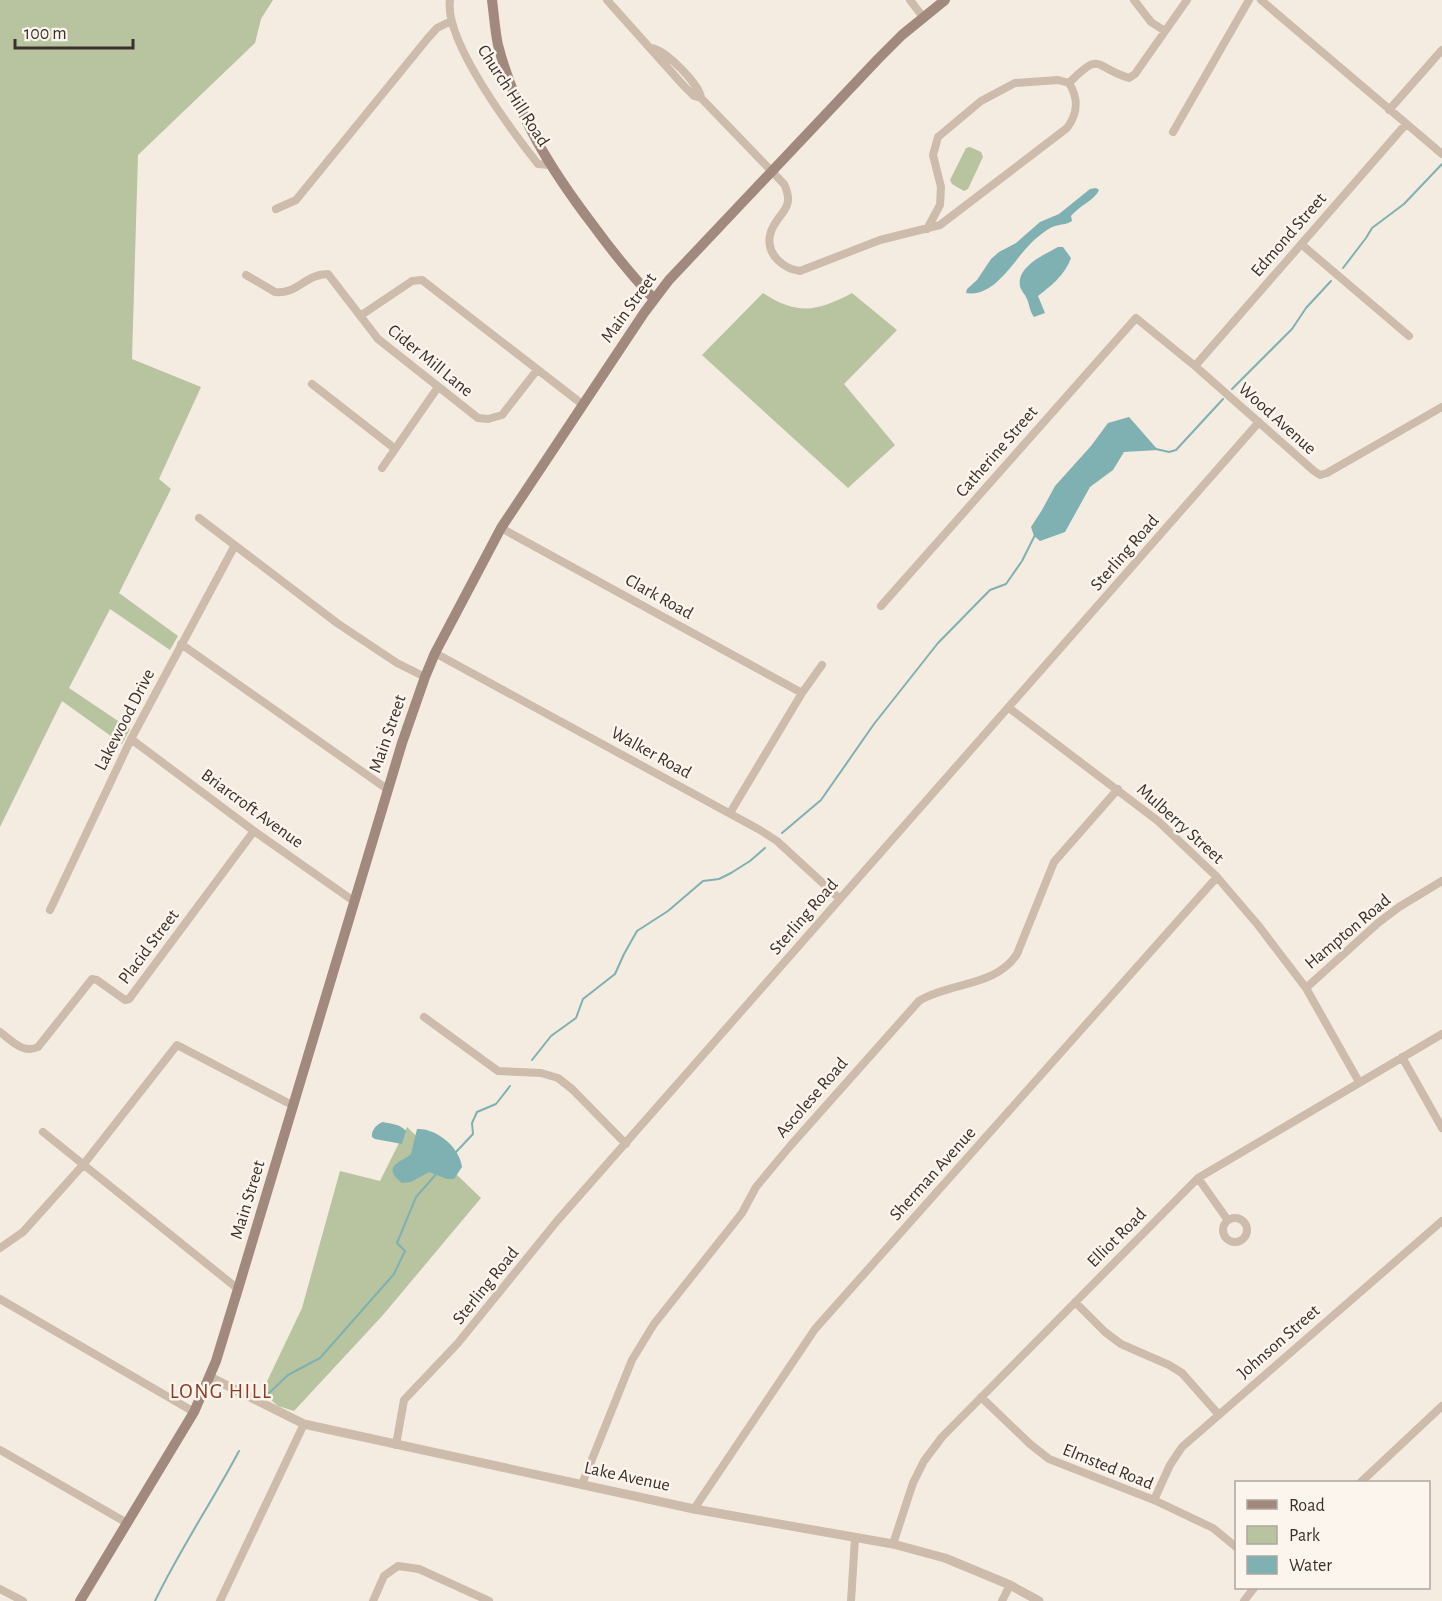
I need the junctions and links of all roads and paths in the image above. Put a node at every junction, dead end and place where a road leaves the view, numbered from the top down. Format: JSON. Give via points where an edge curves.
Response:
{"nodes":[{"id":1,"x":450,"y":0,"type":"edge"},
{"id":2,"x":492,"y":0,"type":"edge"},
{"id":3,"x":607,"y":0,"type":"edge"},
{"id":4,"x":910,"y":0,"type":"edge"},
{"id":5,"x":945,"y":0,"type":"edge"},
{"id":6,"x":1134,"y":0,"type":"edge"},
{"id":7,"x":1187,"y":0,"type":"edge"},
{"id":8,"x":1249,"y":0,"type":"edge"},
{"id":9,"x":1261,"y":0,"type":"edge"},
{"id":10,"x":1276,"y":0,"type":"edge"},
{"id":11,"x":1270,"y":7,"type":"junction"},
{"id":12,"x":923,"y":17,"type":"junction"},
{"id":13,"x":451,"y":21,"type":"junction"},
{"id":14,"x":1165,"y":31,"type":"junction"},
{"id":15,"x":651,"y":48,"type":"junction"},
{"id":16,"x":1442,"y":50,"type":"edge"},
{"id":17,"x":679,"y":67,"type":"junction"},
{"id":18,"x":672,"y":73,"type":"junction"},
{"id":19,"x":1069,"y":83,"type":"junction"},
{"id":20,"x":702,"y":98,"type":"junction"},
{"id":21,"x":1389,"y":110,"type":"junction"},
{"id":22,"x":1406,"y":123,"type":"junction"},
{"id":23,"x":1173,"y":132,"type":"dead end"},
{"id":24,"x":1442,"y":154,"type":"edge"},
{"id":25,"x":549,"y":165,"type":"junction"},
{"id":26,"x":773,"y":172,"type":"junction"},
{"id":27,"x":276,"y":209,"type":"dead end"},
{"id":28,"x":927,"y":229,"type":"junction"},
{"id":29,"x":1301,"y":244,"type":"junction"},
{"id":30,"x":246,"y":274,"type":"dead end"},
{"id":31,"x":654,"y":299,"type":"junction"},
{"id":32,"x":360,"y":316,"type":"junction"},
{"id":33,"x":1136,"y":318,"type":"joint"},
{"id":34,"x":1409,"y":336,"type":"dead end"},
{"id":35,"x":1195,"y":366,"type":"junction"},
{"id":36,"x":537,"y":370,"type":"junction"},
{"id":37,"x":312,"y":384,"type":"dead end"},
{"id":38,"x":438,"y":387,"type":"junction"},
{"id":39,"x":582,"y":404,"type":"junction"},
{"id":40,"x":1442,"y":407,"type":"edge"},
{"id":41,"x":1259,"y":422,"type":"junction"},
{"id":42,"x":394,"y":448,"type":"junction"},
{"id":43,"x":382,"y":468,"type":"dead end"},
{"id":44,"x":199,"y":518,"type":"dead end"},
{"id":45,"x":501,"y":528,"type":"junction"},
{"id":46,"x":234,"y":547,"type":"junction"},
{"id":47,"x":881,"y":606,"type":"dead end"},
{"id":48,"x":181,"y":644,"type":"junction"},
{"id":49,"x":435,"y":653,"type":"junction"},
{"id":50,"x":822,"y":665,"type":"dead end"},
{"id":51,"x":424,"y":677,"type":"junction"},
{"id":52,"x":802,"y":693,"type":"junction"},
{"id":53,"x":1009,"y":708,"type":"junction"},
{"id":54,"x":131,"y":739,"type":"junction"},
{"id":55,"x":387,"y":789,"type":"junction"},
{"id":56,"x":1118,"y":789,"type":"junction"},
{"id":57,"x":730,"y":813,"type":"junction"},
{"id":58,"x":254,"y":831,"type":"junction"},
{"id":59,"x":1217,"y":877,"type":"junction"},
{"id":60,"x":1442,"y":881,"type":"edge"},
{"id":61,"x":840,"y":898,"type":"junction"},
{"id":62,"x":356,"y":902,"type":"junction"},
{"id":63,"x":50,"y":910,"type":"dead end"},
{"id":64,"x":1306,"y":988,"type":"junction"},
{"id":65,"x":424,"y":1017,"type":"dead end"},
{"id":66,"x":0,"y":1032,"type":"edge"},
{"id":67,"x":1442,"y":1034,"type":"edge"},
{"id":68,"x":1402,"y":1057,"type":"junction"},
{"id":69,"x":1359,"y":1082,"type":"junction"},
{"id":70,"x":294,"y":1106,"type":"junction"},
{"id":71,"x":1442,"y":1128,"type":"edge"},
{"id":72,"x":43,"y":1132,"type":"dead end"},
{"id":73,"x":626,"y":1144,"type":"junction"},
{"id":74,"x":83,"y":1165,"type":"junction"},
{"id":75,"x":1198,"y":1178,"type":"junction"},
{"id":76,"x":1227,"y":1220,"type":"dead end"},
{"id":77,"x":1442,"y":1221,"type":"edge"},
{"id":78,"x":0,"y":1248,"type":"edge"},
{"id":79,"x":238,"y":1289,"type":"junction"},
{"id":80,"x":0,"y":1299,"type":"edge"},
{"id":81,"x":1075,"y":1302,"type":"junction"},
{"id":82,"x":210,"y":1377,"type":"junction"},
{"id":83,"x":981,"y":1397,"type":"junction"},
{"id":84,"x":1442,"y":1406,"type":"edge"},
{"id":85,"x":194,"y":1412,"type":"junction"},
{"id":86,"x":1219,"y":1415,"type":"junction"},
{"id":87,"x":304,"y":1424,"type":"junction"},
{"id":88,"x":396,"y":1445,"type":"junction"},
{"id":89,"x":0,"y":1450,"type":"edge"},
{"id":90,"x":1362,"y":1481,"type":"edge"},
{"id":91,"x":582,"y":1484,"type":"junction"},
{"id":92,"x":1154,"y":1500,"type":"junction"},
{"id":93,"x":694,"y":1509,"type":"junction"},
{"id":94,"x":127,"y":1523,"type":"junction"},
{"id":95,"x":855,"y":1538,"type":"junction"},
{"id":96,"x":893,"y":1544,"type":"junction"},
{"id":97,"x":1235,"y":1546,"type":"edge"},
{"id":98,"x":1010,"y":1585,"type":"junction"},
{"id":99,"x":0,"y":1589,"type":"edge"},
{"id":100,"x":23,"y":1601,"type":"edge"},
{"id":101,"x":80,"y":1601,"type":"edge"},
{"id":102,"x":220,"y":1601,"type":"edge"},
{"id":103,"x":373,"y":1601,"type":"edge"},
{"id":104,"x":489,"y":1601,"type":"edge"},
{"id":105,"x":851,"y":1601,"type":"edge"},
{"id":106,"x":1002,"y":1601,"type":"edge"},
{"id":107,"x":1039,"y":1601,"type":"edge"}],
"edges":[{"from":1,"to":13,"type":"street","name":"Church Hill Road"},
{"from":2,"to":25,"type":"main road","name":"Church Hill Road","via":[[498,43],[514,97]]},
{"from":3,"to":15,"type":"street"},
{"from":4,"to":12,"type":"street"},
{"from":5,"to":12,"type":"main road","name":"Main Street"},
{"from":6,"to":14,"type":"street","via":[[1151,22]]},
{"from":7,"to":14,"type":"street"},
{"from":8,"to":23,"type":"street"},
{"from":9,"to":11,"type":"street"},
{"from":10,"to":11,"type":"street"},
{"from":11,"to":21,"type":"street"},
{"from":12,"to":26,"type":"main road","name":"Main Street","via":[[878,58]]},
{"from":13,"to":25,"type":"street","name":"Church Hill Road","via":[[481,82],[522,143],[538,164]]},
{"from":13,"to":27,"type":"street","via":[[428,38],[296,200]]},
{"from":14,"to":19,"type":"street","via":[[1132,77],[1093,63]]},
{"from":15,"to":17,"type":"street","via":[[662,51]]},
{"from":15,"to":18,"type":"street"},
{"from":16,"to":21,"type":"street"},
{"from":17,"to":18,"type":"street"},
{"from":17,"to":20,"type":"street"},
{"from":18,"to":20,"type":"street","via":[[692,94]]},
{"from":19,"to":28,"type":"street","via":[[1077,110],[1067,128],[940,225]]},
{"from":19,"to":28,"type":"street","via":[[1015,83],[981,101],[938,137],[933,155],[941,187],[940,205]]},
{"from":20,"to":26,"type":"street"},
{"from":21,"to":22,"type":"street"},
{"from":22,"to":24,"type":"street"},
{"from":22,"to":29,"type":"street","name":"Edmond Street"},
{"from":25,"to":31,"type":"main road","name":"Church Hill Road","via":[[607,244]]},
{"from":26,"to":28,"type":"street","via":[[784,184],[789,199],[770,234],[770,242],[776,258],[793,270],[807,270],[880,240]]},
{"from":26,"to":31,"type":"main road","name":"Main Street"},
{"from":29,"to":34,"type":"street"},
{"from":29,"to":35,"type":"street","name":"Edmond Street"},
{"from":30,"to":32,"type":"street","name":"Cider Mill Lane","via":[[275,291],[288,292],[317,274],[327,274]]},
{"from":31,"to":39,"type":"main road","name":"Main Street"},
{"from":32,"to":36,"type":"street","via":[[412,281],[422,280]]},
{"from":32,"to":38,"type":"street","name":"Cider Mill Lane","via":[[378,339]]},
{"from":33,"to":35,"type":"street","name":"Wood Avenue"},
{"from":33,"to":47,"type":"street","name":"Catherine Street"},
{"from":35,"to":41,"type":"street","name":"Wood Avenue"},
{"from":36,"to":38,"type":"street","name":"Cider Mill Lane","via":[[502,415],[488,419],[478,418]]},
{"from":36,"to":39,"type":"street"},
{"from":37,"to":42,"type":"street"},
{"from":38,"to":42,"type":"street"},
{"from":39,"to":45,"type":"main road","name":"Main Street"},
{"from":40,"to":41,"type":"street","name":"Wood Avenue","via":[[1320,475]]},
{"from":41,"to":53,"type":"street","name":"Sterling Road"},
{"from":42,"to":43,"type":"street"},
{"from":44,"to":46,"type":"street"},
{"from":45,"to":49,"type":"main road","name":"Main Street"},
{"from":45,"to":52,"type":"street","name":"Clark Road"},
{"from":46,"to":48,"type":"street","name":"Lakewood Drive"},
{"from":46,"to":51,"type":"street","via":[[371,646]]},
{"from":48,"to":54,"type":"street","name":"Lakewood Drive"},
{"from":48,"to":55,"type":"street"},
{"from":49,"to":51,"type":"main road","name":"Main Street"},
{"from":49,"to":57,"type":"street","name":"Walker Road"},
{"from":50,"to":52,"type":"street"},
{"from":51,"to":55,"type":"main road","name":"Main Street"},
{"from":52,"to":57,"type":"street"},
{"from":53,"to":56,"type":"street","name":"Mulberry Street"},
{"from":53,"to":61,"type":"street","name":"Sterling Road"},
{"from":54,"to":58,"type":"street","name":"Briarcroft Avenue"},
{"from":54,"to":63,"type":"street","name":"Lakewood Drive"},
{"from":55,"to":62,"type":"main road","name":"Main Street"},
{"from":56,"to":59,"type":"street","name":"Mulberry Street"},
{"from":56,"to":91,"type":"street","name":"Ascolese Road","via":[[1054,862],[1012,962],[995,974],[919,1001],[756,1186],[742,1212],[639,1347]]},
{"from":57,"to":61,"type":"street","name":"Walker Road","via":[[777,842]]},
{"from":58,"to":62,"type":"street","name":"Briarcroft Avenue"},
{"from":58,"to":66,"type":"street","name":"Placid Street","via":[[129,999],[92,979],[38,1047],[23,1048]]},
{"from":59,"to":64,"type":"street","name":"Mulberry Street"},
{"from":59,"to":93,"type":"street","name":"Sherman Avenue","via":[[815,1329]]},
{"from":60,"to":64,"type":"street","name":"Hampton Road","via":[[1378,922]]},
{"from":61,"to":73,"type":"street","name":"Sterling Road"},
{"from":62,"to":70,"type":"main road","name":"Main Street"},
{"from":64,"to":69,"type":"street","name":"Hampton Road"},
{"from":65,"to":73,"type":"street","via":[[498,1071],[558,1078]]},
{"from":67,"to":68,"type":"street","name":"Elliot Road"},
{"from":68,"to":69,"type":"street","name":"Elliot Road"},
{"from":68,"to":71,"type":"street"},
{"from":69,"to":75,"type":"street","name":"Elliot Road"},
{"from":70,"to":74,"type":"street","via":[[177,1046]]},
{"from":70,"to":79,"type":"main road","name":"Main Street"},
{"from":72,"to":74,"type":"street"},
{"from":73,"to":88,"type":"street","name":"Sterling Road","via":[[557,1221],[459,1343],[404,1400]]},
{"from":74,"to":78,"type":"street","via":[[24,1232]]},
{"from":74,"to":79,"type":"street"},
{"from":75,"to":76,"type":"street"},
{"from":75,"to":81,"type":"street","name":"Elliot Road"},
{"from":77,"to":86,"type":"street","name":"Johnson Street"},
{"from":79,"to":82,"type":"main road","name":"Main Street"},
{"from":80,"to":85,"type":"street"},
{"from":81,"to":83,"type":"street","name":"Elliot Road"},
{"from":81,"to":86,"type":"street","via":[[1121,1344],[1182,1373]]},
{"from":82,"to":85,"type":"main road","name":"Main Street"},
{"from":82,"to":87,"type":"street","name":"Lake Avenue"},
{"from":83,"to":92,"type":"street","name":"Elmsted Road","via":[[1049,1459]]},
{"from":83,"to":96,"type":"street","name":"Elliot Road","via":[[924,1461]]},
{"from":84,"to":90,"type":"street"},
{"from":85,"to":94,"type":"main road","name":"Main Street"},
{"from":86,"to":92,"type":"street","name":"Johnson Street","via":[[1182,1447]]},
{"from":87,"to":88,"type":"street","name":"Lake Avenue"},
{"from":87,"to":102,"type":"street"},
{"from":88,"to":91,"type":"street","name":"Lake Avenue"},
{"from":89,"to":94,"type":"street"},
{"from":91,"to":93,"type":"street","name":"Lake Avenue"},
{"from":92,"to":97,"type":"street","name":"Elmsted Road","via":[[1213,1528]]},
{"from":93,"to":95,"type":"street","name":"Lake Avenue"},
{"from":94,"to":101,"type":"main road","name":"Main Street"},
{"from":95,"to":96,"type":"street","name":"Lake Avenue"},
{"from":95,"to":105,"type":"street"},
{"from":96,"to":98,"type":"street","name":"Lake Avenue","via":[[945,1558]]},
{"from":98,"to":106,"type":"street"},
{"from":98,"to":107,"type":"street","name":"Lake Avenue"},
{"from":99,"to":100,"type":"street"},
{"from":103,"to":104,"type":"street","via":[[384,1576],[398,1566],[419,1569]]}]}
